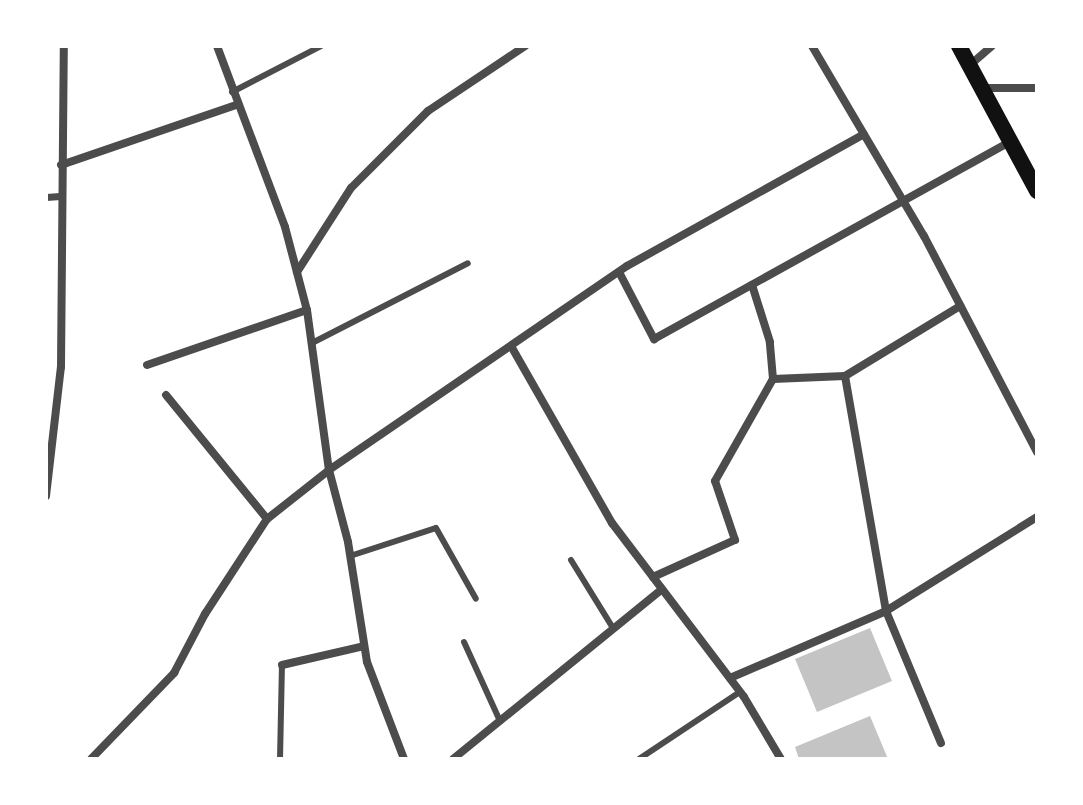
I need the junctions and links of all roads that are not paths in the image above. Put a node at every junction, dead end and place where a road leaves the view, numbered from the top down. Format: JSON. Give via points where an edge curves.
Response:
{"nodes":[{"id":1,"x":64,"y":46,"type":"edge"},
{"id":2,"x":217,"y":46,"type":"edge"},
{"id":3,"x":321,"y":46,"type":"edge"},
{"id":4,"x":525,"y":46,"type":"edge"},
{"id":5,"x":812,"y":46,"type":"edge"},
{"id":6,"x":959,"y":46,"type":"edge"},
{"id":7,"x":992,"y":46,"type":"edge"},
{"id":8,"x":970,"y":65,"type":"junction"},
{"id":9,"x":981,"y":88,"type":"junction"},
{"id":10,"x":1037,"y":88,"type":"edge"},
{"id":11,"x":232,"y":92,"type":"junction"},
{"id":12,"x":236,"y":105,"type":"junction"},
{"id":13,"x":864,"y":134,"type":"junction"},
{"id":14,"x":1009,"y":142,"type":"junction"},
{"id":15,"x":61,"y":165,"type":"junction"},
{"id":16,"x":1037,"y":191,"type":"edge"},
{"id":17,"x":60,"y":196,"type":"junction"},
{"id":18,"x":46,"y":197,"type":"edge"},
{"id":19,"x":904,"y":201,"type":"junction"},
{"id":20,"x":468,"y":263,"type":"dead end"},
{"id":21,"x":297,"y":272,"type":"junction"},
{"id":22,"x":619,"y":272,"type":"junction"},
{"id":23,"x":752,"y":285,"type":"junction"},
{"id":24,"x":960,"y":306,"type":"junction"},
{"id":25,"x":307,"y":310,"type":"junction"},
{"id":26,"x":312,"y":343,"type":"junction"},
{"id":27,"x":511,"y":346,"type":"junction"},
{"id":28,"x":147,"y":365,"type":"dead end"},
{"id":29,"x":845,"y":376,"type":"junction"},
{"id":30,"x":773,"y":379,"type":"junction"},
{"id":31,"x":166,"y":395,"type":"dead end"},
{"id":32,"x":1037,"y":452,"type":"edge"},
{"id":33,"x":329,"y":470,"type":"junction"},
{"id":34,"x":46,"y":496,"type":"edge"},
{"id":35,"x":1037,"y":517,"type":"edge"},
{"id":36,"x":267,"y":519,"type":"junction"},
{"id":37,"x":350,"y":556,"type":"junction"},
{"id":38,"x":571,"y":560,"type":"dead end"},
{"id":39,"x":653,"y":577,"type":"junction"},
{"id":40,"x":662,"y":589,"type":"junction"},
{"id":41,"x":476,"y":599,"type":"dead end"},
{"id":42,"x":886,"y":611,"type":"junction"},
{"id":43,"x":613,"y":628,"type":"junction"},
{"id":44,"x":464,"y":642,"type":"dead end"},
{"id":45,"x":364,"y":646,"type":"junction"},
{"id":46,"x":282,"y":665,"type":"joint"},
{"id":47,"x":730,"y":678,"type":"junction"},
{"id":48,"x":740,"y":692,"type":"junction"},
{"id":49,"x":500,"y":721,"type":"junction"},
{"id":50,"x":941,"y":743,"type":"dead end"},
{"id":51,"x":400,"y":757,"type":"edge"},
{"id":52,"x":91,"y":759,"type":"edge"},
{"id":53,"x":280,"y":759,"type":"edge"},
{"id":54,"x":453,"y":759,"type":"edge"},
{"id":55,"x":639,"y":759,"type":"edge"},
{"id":56,"x":781,"y":759,"type":"edge"}],
"edges":[{"from":1,"to":15,"type":"street"},
{"from":2,"to":11,"type":"street"},
{"from":3,"to":11,"type":"lane"},
{"from":4,"to":21,"type":"street","via":[[428,111],[351,188]]},
{"from":5,"to":13,"type":"street"},
{"from":6,"to":8,"type":"main road"},
{"from":7,"to":8,"type":"street"},
{"from":8,"to":9,"type":"main road"},
{"from":9,"to":10,"type":"street"},
{"from":9,"to":14,"type":"main road"},
{"from":11,"to":12,"type":"street"},
{"from":12,"to":15,"type":"street"},
{"from":12,"to":21,"type":"street"},
{"from":13,"to":19,"type":"street"},
{"from":13,"to":22,"type":"street"},
{"from":14,"to":16,"type":"main road"},
{"from":14,"to":19,"type":"street"},
{"from":15,"to":17,"type":"street"},
{"from":17,"to":18,"type":"street"},
{"from":17,"to":34,"type":"street","via":[[61,367]]},
{"from":19,"to":23,"type":"street"},
{"from":19,"to":24,"type":"street"},
{"from":20,"to":26,"type":"lane"},
{"from":21,"to":25,"type":"street"},
{"from":22,"to":23,"type":"street","via":[[654,339]]},
{"from":22,"to":27,"type":"street"},
{"from":23,"to":30,"type":"street","via":[[770,342]]},
{"from":24,"to":29,"type":"street"},
{"from":24,"to":32,"type":"street"},
{"from":25,"to":26,"type":"street"},
{"from":25,"to":28,"type":"street"},
{"from":26,"to":33,"type":"street"},
{"from":27,"to":33,"type":"street"},
{"from":27,"to":39,"type":"street","via":[[612,523]]},
{"from":29,"to":30,"type":"street"},
{"from":29,"to":42,"type":"street"},
{"from":30,"to":39,"type":"street","via":[[715,481],[735,540]]},
{"from":31,"to":36,"type":"street"},
{"from":33,"to":36,"type":"street"},
{"from":33,"to":37,"type":"street"},
{"from":35,"to":42,"type":"street"},
{"from":36,"to":52,"type":"street","via":[[174,673]]},
{"from":37,"to":41,"type":"lane","via":[[436,528]]},
{"from":37,"to":45,"type":"street"},
{"from":38,"to":43,"type":"lane"},
{"from":39,"to":40,"type":"street"},
{"from":40,"to":43,"type":"street"},
{"from":40,"to":47,"type":"street"},
{"from":42,"to":47,"type":"street"},
{"from":42,"to":50,"type":"street"},
{"from":43,"to":49,"type":"street"},
{"from":44,"to":49,"type":"lane"},
{"from":45,"to":46,"type":"street"},
{"from":45,"to":51,"type":"street"},
{"from":46,"to":53,"type":"lane"},
{"from":47,"to":48,"type":"street"},
{"from":48,"to":55,"type":"lane"},
{"from":48,"to":56,"type":"street"},
{"from":49,"to":54,"type":"street"}]}
